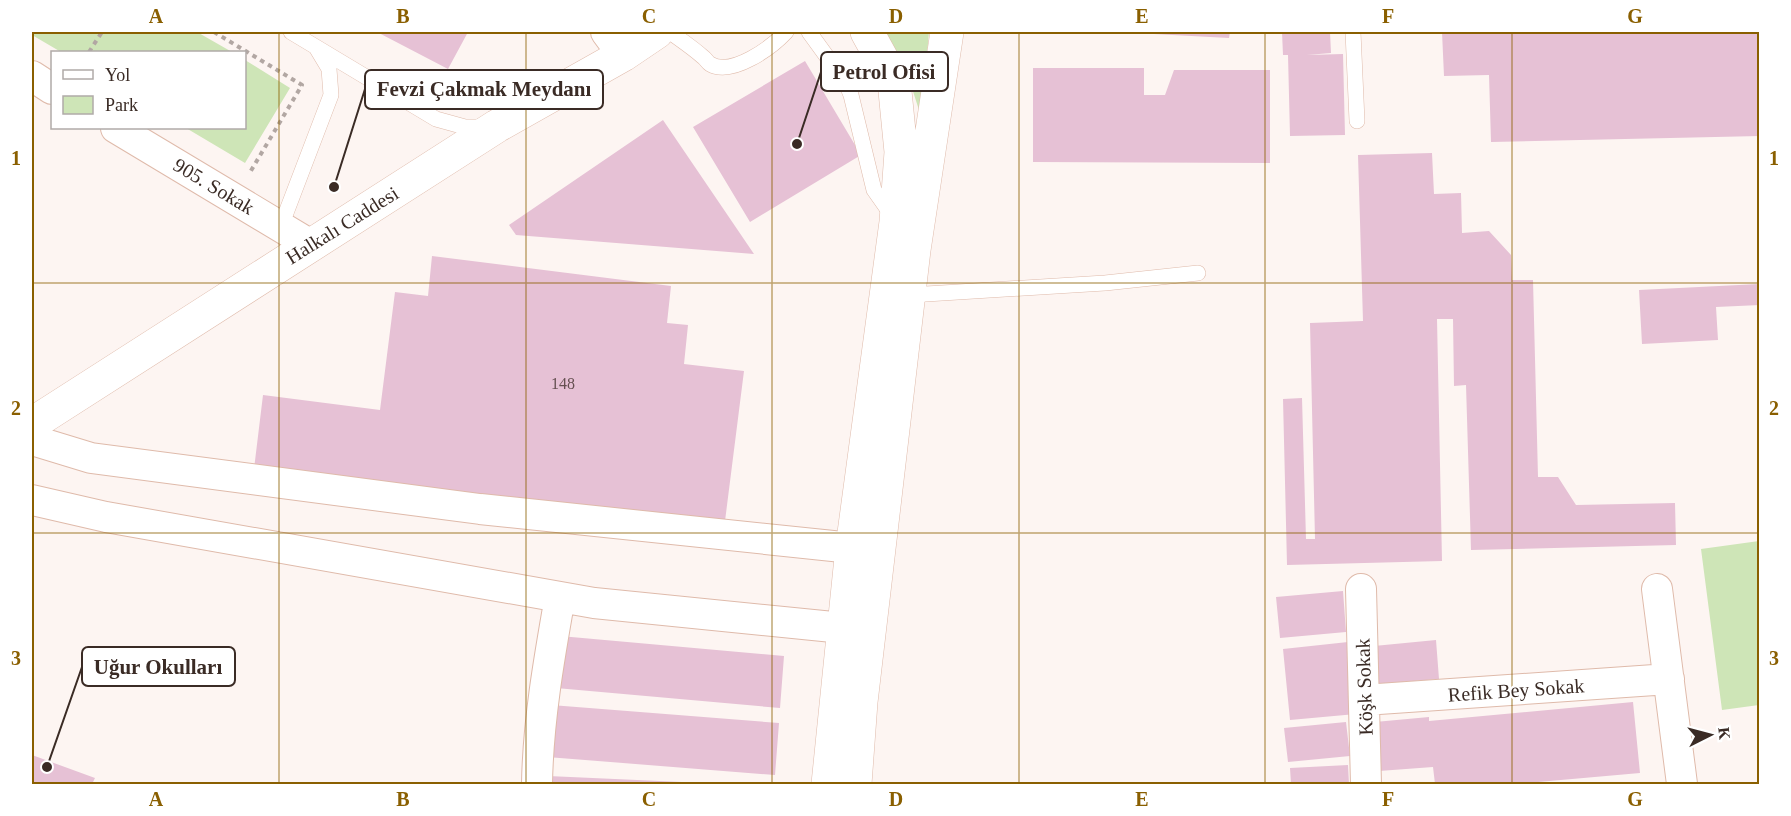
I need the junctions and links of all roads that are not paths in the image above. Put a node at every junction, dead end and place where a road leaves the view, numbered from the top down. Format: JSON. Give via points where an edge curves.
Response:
{"nodes":[{"id":1,"x":291,"y":32,"type":"edge"},
{"id":2,"x":657,"y":32,"type":"edge"},
{"id":3,"x":670,"y":32,"type":"edge"},
{"id":4,"x":786,"y":32,"type":"edge"},
{"id":5,"x":809,"y":32,"type":"edge"},
{"id":6,"x":867,"y":32,"type":"edge"},
{"id":7,"x":947,"y":32,"type":"edge"},
{"id":8,"x":1353,"y":32,"type":"edge"},
{"id":9,"x":615,"y":43,"type":"edge"},
{"id":10,"x":315,"y":46,"type":"junction"},
{"id":11,"x":32,"y":76,"type":"edge"},
{"id":12,"x":51,"y":88,"type":"edge"},
{"id":13,"x":1357,"y":121,"type":"dead end"},
{"id":14,"x":497,"y":126,"type":"junction"},
{"id":15,"x":118,"y":129,"type":"edge"},
{"id":16,"x":896,"y":222,"type":"junction"},
{"id":17,"x":281,"y":226,"type":"junction"},
{"id":18,"x":311,"y":245,"type":"junction"},
{"id":19,"x":1198,"y":273,"type":"dead end"},
{"id":20,"x":910,"y":295,"type":"junction"},
{"id":21,"x":32,"y":424,"type":"edge"},
{"id":22,"x":32,"y":440,"type":"edge"},
{"id":23,"x":32,"y":500,"type":"edge"},
{"id":24,"x":852,"y":548,"type":"junction"},
{"id":25,"x":1361,"y":589,"type":"dead end"},
{"id":26,"x":1657,"y":590,"type":"dead end"},
{"id":27,"x":560,"y":597,"type":"junction"},
{"id":28,"x":843,"y":628,"type":"junction"},
{"id":29,"x":1669,"y":679,"type":"junction"},
{"id":30,"x":1364,"y":700,"type":"junction"},
{"id":31,"x":537,"y":784,"type":"edge"},
{"id":32,"x":828,"y":784,"type":"edge"},
{"id":33,"x":855,"y":784,"type":"edge"},
{"id":34,"x":1366,"y":784,"type":"edge"},
{"id":35,"x":1682,"y":784,"type":"edge"}],
"edges":[{"from":1,"to":10,"type":"lane"},
{"from":2,"to":9,"type":"main road","name":"Halkalı Caddesi"},
{"from":3,"to":4,"type":"lane","via":[[710,64],[735,66],[747,62]]},
{"from":5,"to":16,"type":"lane","via":[[846,83],[874,190]]},
{"from":6,"to":16,"type":"main road","via":[[894,81],[901,152]]},
{"from":7,"to":20,"type":"main road"},
{"from":8,"to":13,"type":"lane"},
{"from":9,"to":14,"type":"main road","name":"Halkalı Caddesi"},
{"from":10,"to":14,"type":"lane","via":[[436,119],[465,127]]},
{"from":10,"to":17,"type":"lane","via":[[329,69],[331,95]]},
{"from":11,"to":12,"type":"street"},
{"from":14,"to":18,"type":"main road","name":"Halkalı Caddesi"},
{"from":15,"to":17,"type":"street","name":"905. Sokak"},
{"from":16,"to":24,"type":"main road"},
{"from":17,"to":18,"type":"street","name":"905. Sokak"},
{"from":18,"to":21,"type":"main road","name":"Halkalı Caddesi"},
{"from":19,"to":20,"type":"lane"},
{"from":20,"to":33,"type":"main road","via":[[861,702]]},
{"from":22,"to":24,"type":"street","via":[[91,458],[492,511]]},
{"from":23,"to":27,"type":"street","via":[[106,517]]},
{"from":24,"to":28,"type":"main road"},
{"from":25,"to":30,"type":"street","name":"Köşk Sokak"},
{"from":26,"to":29,"type":"street"},
{"from":27,"to":28,"type":"street"},
{"from":27,"to":31,"type":"street"},
{"from":28,"to":32,"type":"main road"},
{"from":29,"to":30,"type":"street","name":"Refik Bey Sokak"},
{"from":29,"to":35,"type":"street"},
{"from":30,"to":34,"type":"street","name":"Köşk Sokak"}]}
